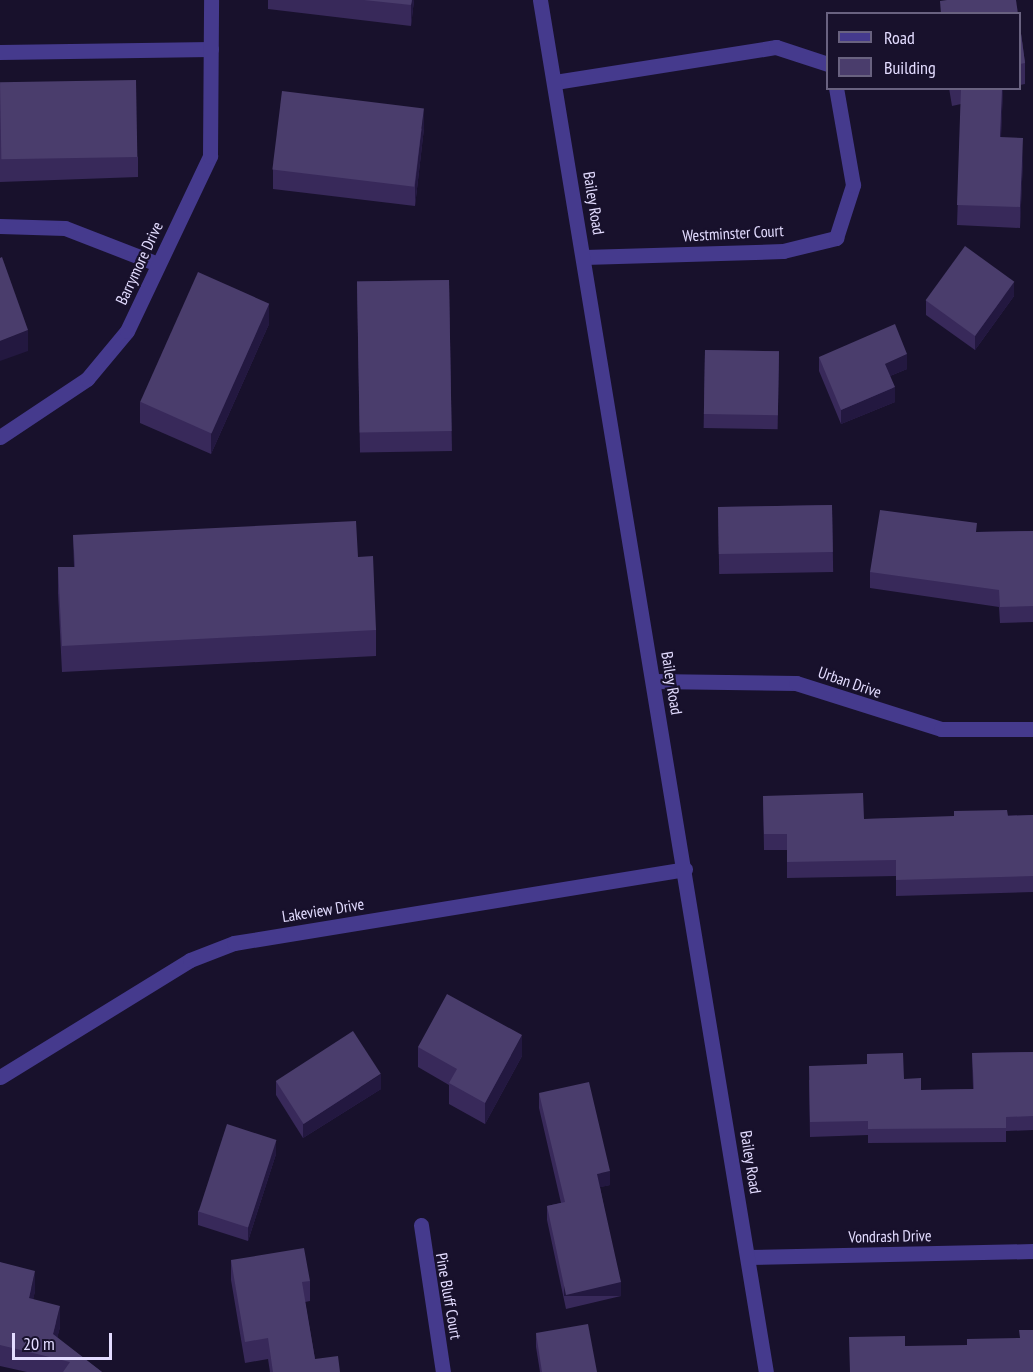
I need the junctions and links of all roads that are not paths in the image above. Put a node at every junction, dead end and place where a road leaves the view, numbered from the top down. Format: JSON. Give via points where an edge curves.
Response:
{"nodes":[{"id":1,"x":211,"y":0,"type":"edge"},
{"id":2,"x":540,"y":0,"type":"edge"},
{"id":3,"x":211,"y":49,"type":"junction"},
{"id":4,"x":0,"y":52,"type":"edge"},
{"id":5,"x":826,"y":63,"type":"edge"},
{"id":6,"x":555,"y":82,"type":"junction"},
{"id":7,"x":836,"y":90,"type":"edge"},
{"id":8,"x":0,"y":226,"type":"edge"},
{"id":9,"x":584,"y":257,"type":"junction"},
{"id":10,"x":158,"y":264,"type":"junction"},
{"id":11,"x":0,"y":437,"type":"edge"},
{"id":12,"x":653,"y":681,"type":"junction"},
{"id":13,"x":1033,"y":729,"type":"edge"},
{"id":14,"x":685,"y":869,"type":"junction"},
{"id":15,"x":0,"y":1077,"type":"edge"},
{"id":16,"x":420,"y":1225,"type":"dead end"},
{"id":17,"x":1033,"y":1251,"type":"edge"},
{"id":18,"x":748,"y":1257,"type":"junction"},
{"id":19,"x":443,"y":1372,"type":"edge"},
{"id":20,"x":766,"y":1372,"type":"edge"}],
"edges":[{"from":1,"to":3,"type":"street","name":"Barrymore Drive"},
{"from":2,"to":6,"type":"street","name":"Bailey Road"},
{"from":3,"to":4,"type":"street"},
{"from":3,"to":10,"type":"street","name":"Barrymore Drive","via":[[210,156]]},
{"from":5,"to":6,"type":"street","via":[[776,47]]},
{"from":6,"to":9,"type":"street","name":"Bailey Road"},
{"from":7,"to":9,"type":"street","name":"Westminster Court","via":[[853,185],[836,238],[783,251]]},
{"from":8,"to":10,"type":"street","via":[[65,228]]},
{"from":9,"to":12,"type":"street","name":"Bailey Road"},
{"from":10,"to":11,"type":"street","name":"Barrymore Drive","via":[[127,331],[87,379]]},
{"from":12,"to":13,"type":"street","name":"Urban Drive","via":[[796,684],[930,726]]},
{"from":12,"to":14,"type":"street","name":"Bailey Road"},
{"from":14,"to":15,"type":"street","name":"Lakeview Drive","via":[[234,943],[190,960]]},
{"from":14,"to":18,"type":"street","name":"Bailey Road"},
{"from":16,"to":19,"type":"street","name":"Pine Bluff Court"},
{"from":17,"to":18,"type":"street","name":"Vondrash Drive"},
{"from":18,"to":20,"type":"street","name":"Bailey Road"}]}
